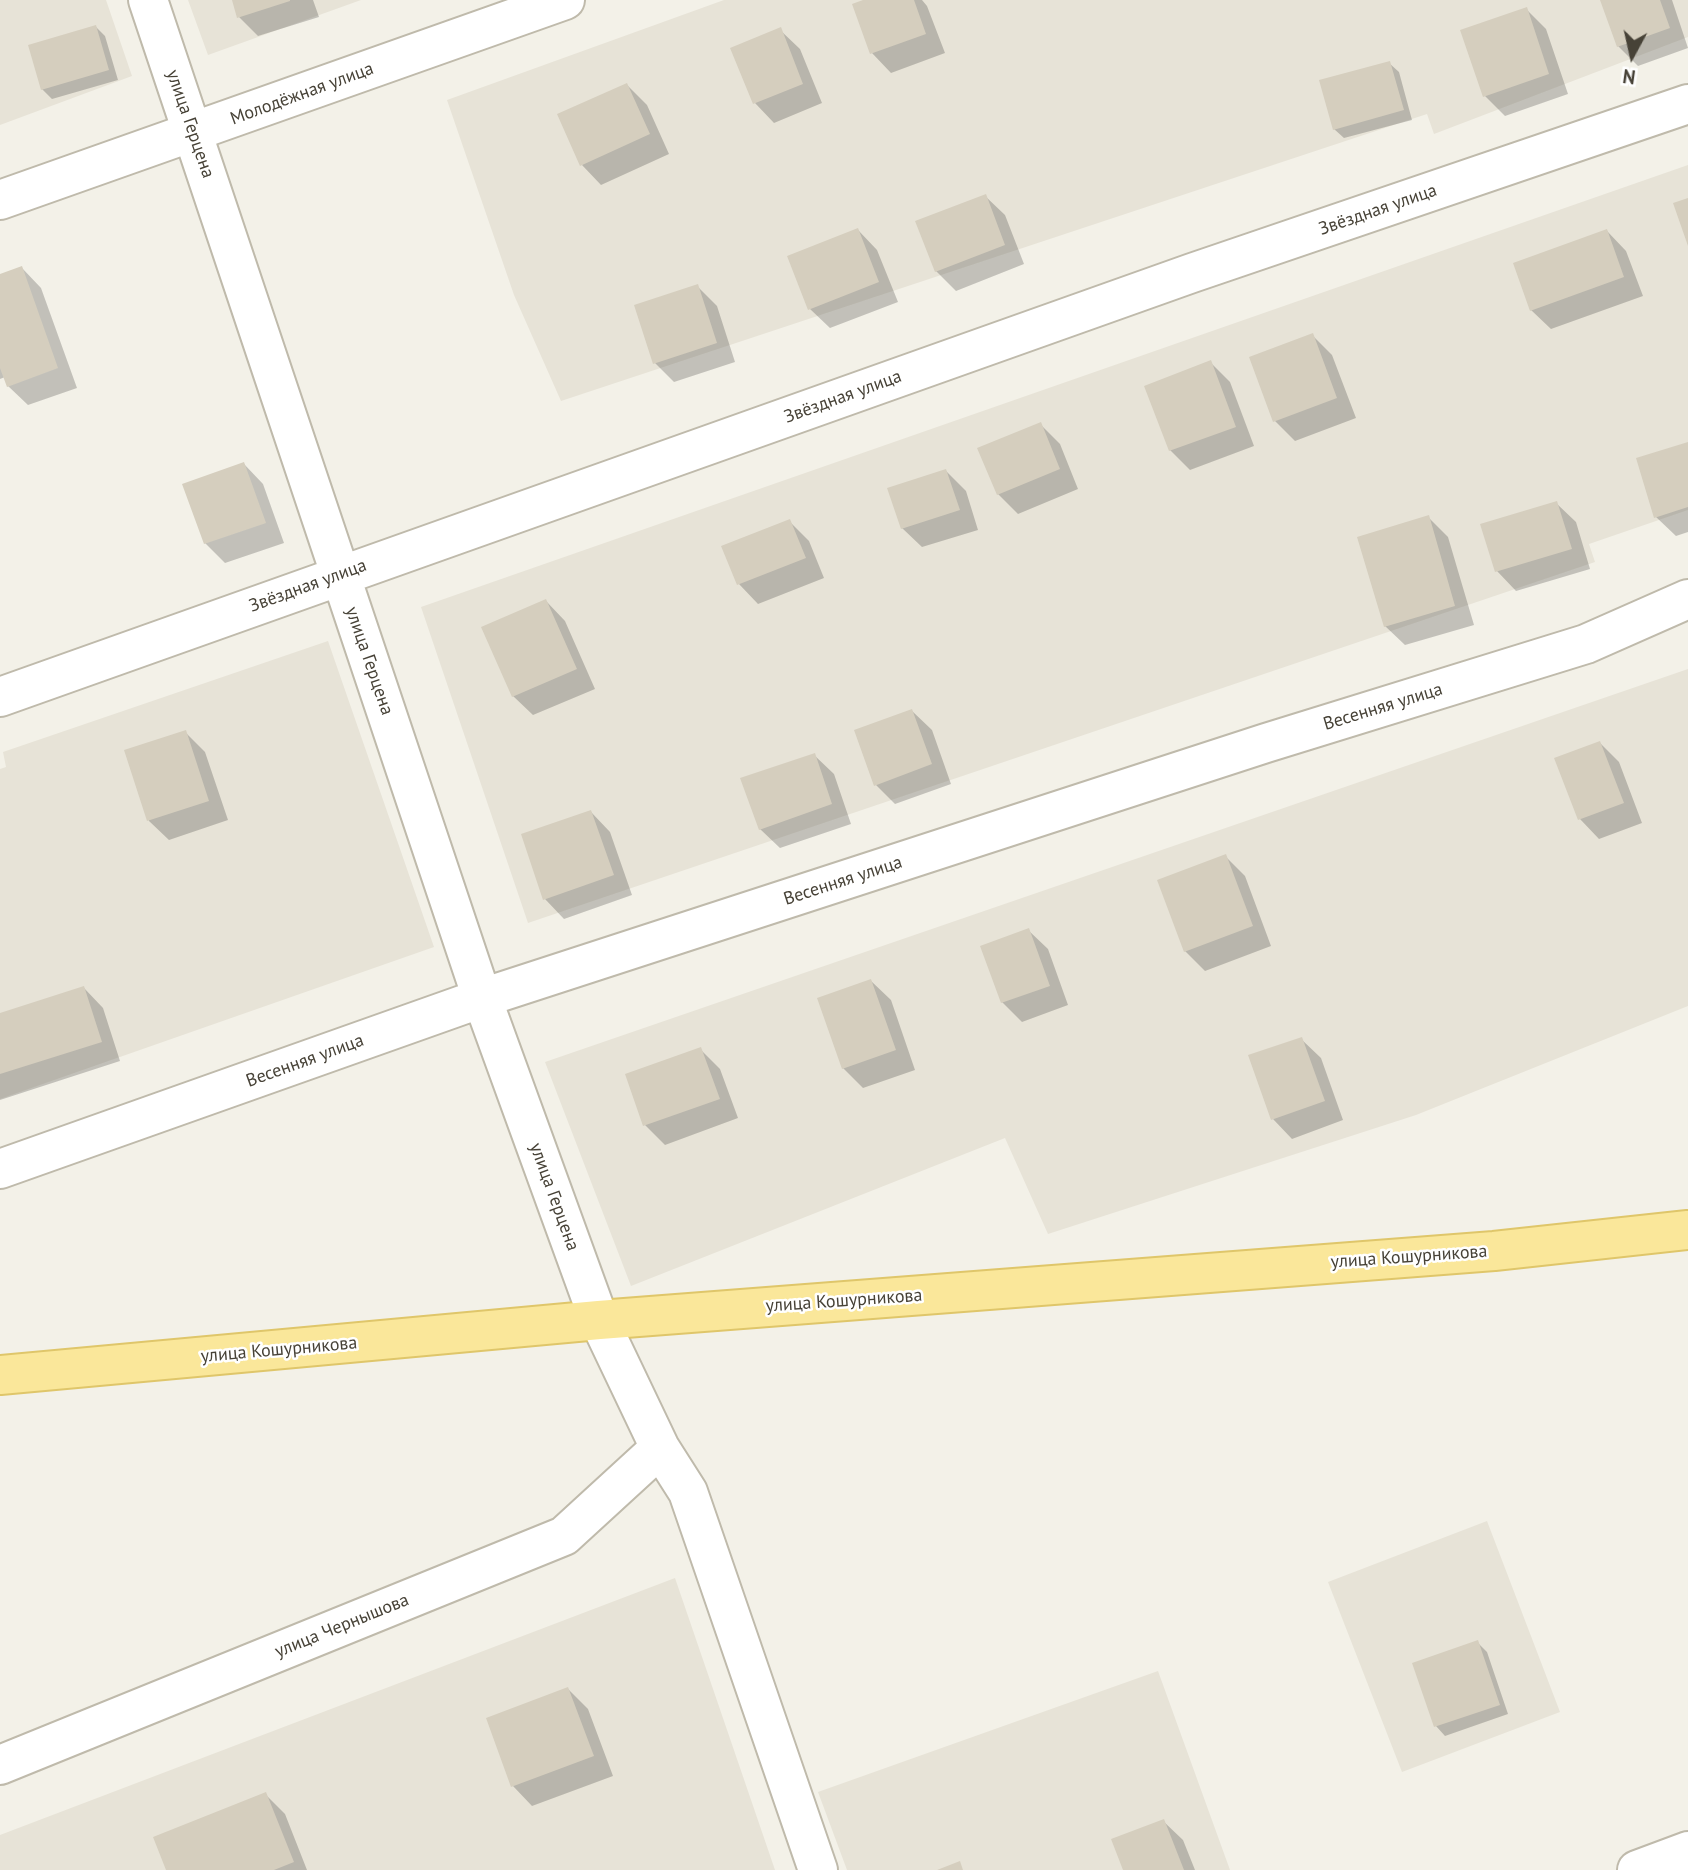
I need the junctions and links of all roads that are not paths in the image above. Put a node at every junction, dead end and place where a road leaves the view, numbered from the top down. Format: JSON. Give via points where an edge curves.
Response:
{"nodes":[{"id":1,"x":148,"y":0,"type":"edge"},
{"id":2,"x":565,"y":0,"type":"edge"},
{"id":3,"x":1688,"y":104,"type":"edge"},
{"id":4,"x":193,"y":132,"type":"junction"},
{"id":5,"x":0,"y":200,"type":"edge"},
{"id":6,"x":340,"y":575,"type":"junction"},
{"id":7,"x":1688,"y":599,"type":"edge"},
{"id":8,"x":0,"y":696,"type":"edge"},
{"id":9,"x":482,"y":998,"type":"junction"},
{"id":10,"x":0,"y":1169,"type":"edge"},
{"id":11,"x":1688,"y":1230,"type":"edge"},
{"id":12,"x":599,"y":1320,"type":"junction"},
{"id":13,"x":0,"y":1375,"type":"edge"},
{"id":14,"x":660,"y":1448,"type":"junction"},
{"id":15,"x":0,"y":1765,"type":"edge"},
{"id":16,"x":1688,"y":1851,"type":"edge"},
{"id":17,"x":818,"y":1870,"type":"edge"},
{"id":18,"x":1637,"y":1870,"type":"edge"}],
"edges":[{"from":1,"to":4,"type":"street","name":"улица Герцена"},
{"from":2,"to":4,"type":"street","name":"Молодёжная улица"},
{"from":3,"to":6,"type":"street","name":"Звёздная улица","via":[[1179,278]]},
{"from":4,"to":5,"type":"street","name":"Молодёжная улица"},
{"from":4,"to":6,"type":"street","name":"улица Герцена"},
{"from":6,"to":8,"type":"street","name":"Звёздная улица"},
{"from":6,"to":9,"type":"street","name":"улица Герцена"},
{"from":7,"to":9,"type":"street","name":"Весенняя улица","via":[[1586,644]]},
{"from":9,"to":10,"type":"street","name":"Весенняя улица"},
{"from":9,"to":12,"type":"street","name":"улица Герцена"},
{"from":11,"to":12,"type":"main road","name":"улица Кошурникова","via":[[1494,1251]]},
{"from":12,"to":13,"type":"main road","name":"улица Кошурникова"},
{"from":12,"to":14,"type":"street","name":"улица Герцена"},
{"from":14,"to":15,"type":"street","name":"улица Чернышова","via":[[564,1536]]},
{"from":14,"to":17,"type":"street","name":"улица Герцена","via":[[688,1492]]},
{"from":16,"to":18,"type":"street"}]}
